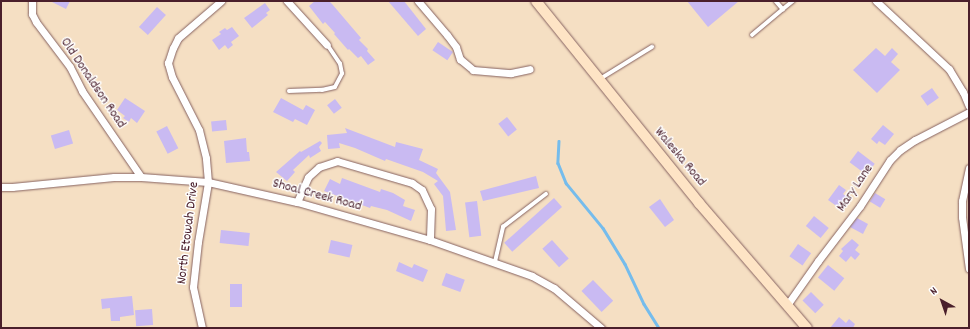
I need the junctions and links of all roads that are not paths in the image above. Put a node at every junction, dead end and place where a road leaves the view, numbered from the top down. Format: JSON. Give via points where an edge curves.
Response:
{"nodes":[{"id":1,"x":32,"y":1,"type":"edge"},
{"id":2,"x":222,"y":1,"type":"edge"},
{"id":3,"x":287,"y":1,"type":"edge"},
{"id":4,"x":418,"y":1,"type":"edge"},
{"id":5,"x":536,"y":1,"type":"edge"},
{"id":6,"x":776,"y":1,"type":"edge"},
{"id":7,"x":793,"y":1,"type":"edge"},
{"id":8,"x":876,"y":1,"type":"edge"},
{"id":9,"x":783,"y":9,"type":"junction"},
{"id":10,"x":752,"y":35,"type":"dead end"},
{"id":11,"x":327,"y":45,"type":"joint"},
{"id":12,"x":652,"y":47,"type":"dead end"},
{"id":13,"x":530,"y":69,"type":"dead end"},
{"id":14,"x":599,"y":80,"type":"junction"},
{"id":15,"x":289,"y":91,"type":"dead end"},
{"id":16,"x":969,"y":106,"type":"edge"},
{"id":17,"x":969,"y":112,"type":"edge"},
{"id":18,"x":969,"y":168,"type":"edge"},
{"id":19,"x":141,"y":177,"type":"junction"},
{"id":20,"x":208,"y":182,"type":"junction"},
{"id":21,"x":1,"y":187,"type":"edge"},
{"id":22,"x":546,"y":194,"type":"dead end"},
{"id":23,"x":297,"y":202,"type":"junction"},
{"id":24,"x":430,"y":240,"type":"junction"},
{"id":25,"x":495,"y":262,"type":"junction"},
{"id":26,"x":969,"y":269,"type":"edge"},
{"id":27,"x":787,"y":305,"type":"junction"},
{"id":28,"x":202,"y":328,"type":"edge"},
{"id":29,"x":601,"y":328,"type":"edge"},
{"id":30,"x":807,"y":328,"type":"edge"}],
"edges":[{"from":1,"to":19,"type":"street","name":"Old Donaldson Road","via":[[32,14],[36,22],[70,67],[82,92]]},
{"from":2,"to":20,"type":"street","name":"North Etowah Drive","via":[[178,38],[168,63],[172,77],[201,137]]},
{"from":3,"to":11,"type":"street"},
{"from":4,"to":13,"type":"street","via":[[456,47],[460,59],[473,70],[511,73]]},
{"from":5,"to":14,"type":"main road","name":"Waleska Road"},
{"from":6,"to":9,"type":"lane"},
{"from":7,"to":9,"type":"lane"},
{"from":8,"to":16,"type":"street","via":[[948,69]]},
{"from":9,"to":10,"type":"lane"},
{"from":11,"to":15,"type":"lane","via":[[340,64],[342,74],[335,87]]},
{"from":12,"to":14,"type":"lane"},
{"from":14,"to":27,"type":"main road","name":"Waleska Road","via":[[699,203]]},
{"from":17,"to":27,"type":"street","name":"Mary Lane","via":[[915,140],[890,160],[860,206]]},
{"from":18,"to":26,"type":"street","via":[[962,201]]},
{"from":19,"to":20,"type":"street","name":"Shoal Creek Road"},
{"from":19,"to":21,"type":"street","name":"Shoal Creek Road"},
{"from":20,"to":23,"type":"street","name":"Shoal Creek Road"},
{"from":20,"to":28,"type":"street","name":"North Etowah Drive","via":[[193,287]]},
{"from":22,"to":25,"type":"lane","via":[[503,227]]},
{"from":23,"to":24,"type":"street","name":"Shoal Creek Road"},
{"from":23,"to":24,"type":"street","via":[[308,177],[319,167],[337,161],[412,183],[422,190],[431,209]]},
{"from":24,"to":25,"type":"street","name":"Shoal Creek Road"},
{"from":25,"to":29,"type":"street","name":"Shoal Creek Road","via":[[532,276],[554,288]]},
{"from":27,"to":30,"type":"main road","name":"Waleska Road"}]}
